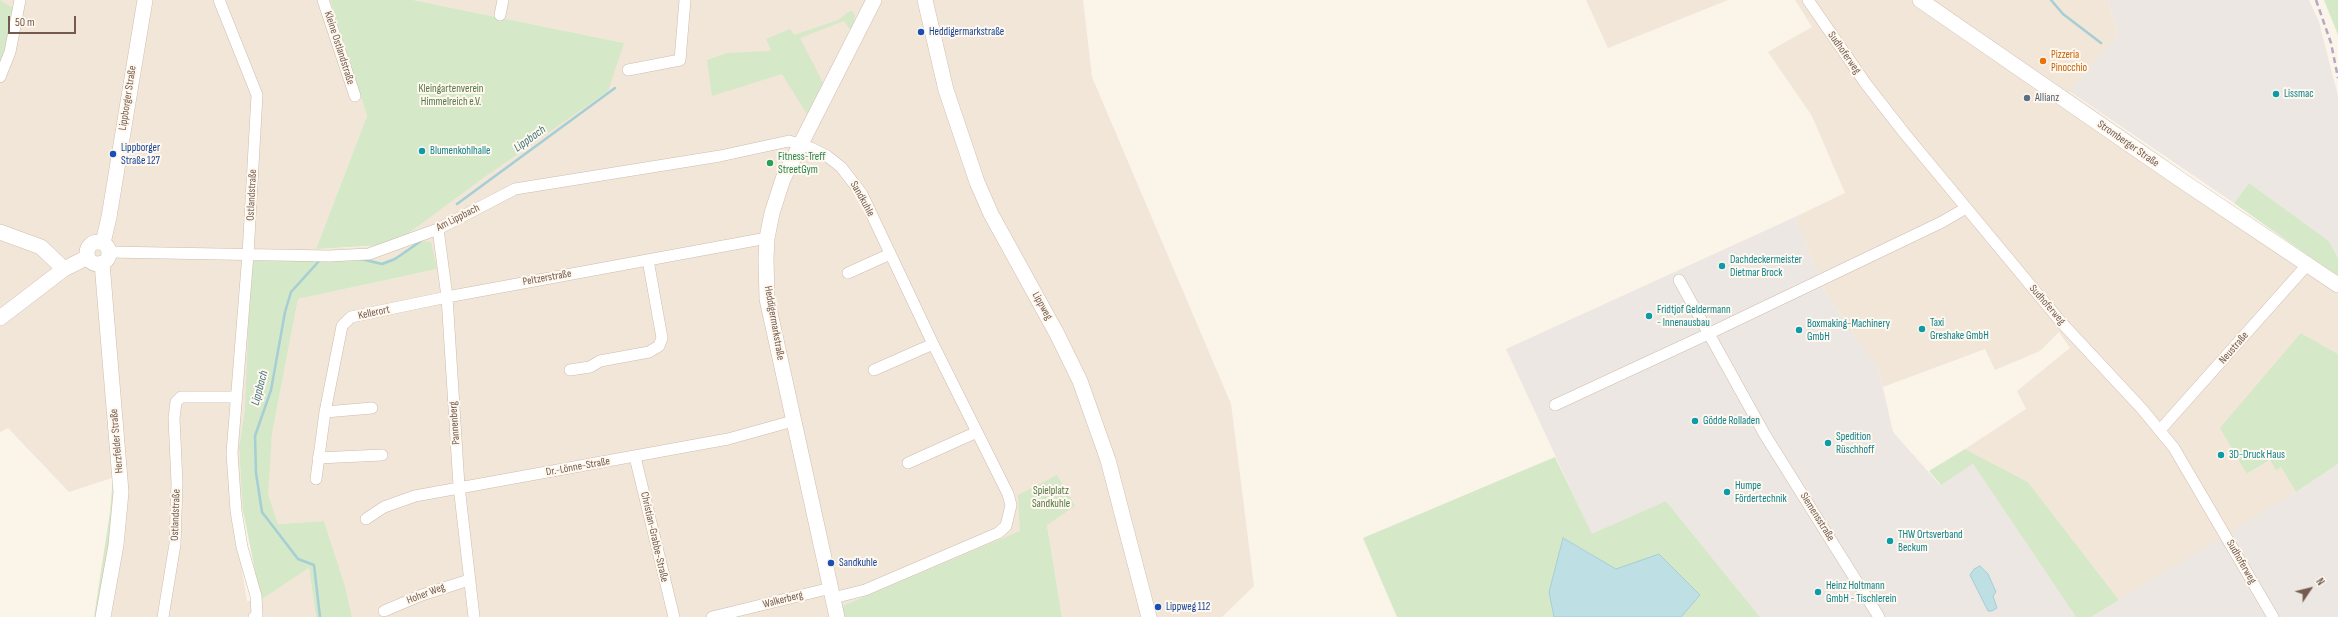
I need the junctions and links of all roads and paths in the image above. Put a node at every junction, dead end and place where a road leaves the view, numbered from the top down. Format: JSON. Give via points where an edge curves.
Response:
{"nodes":[{"id":1,"x":20,"y":0,"type":"edge"},
{"id":2,"x":145,"y":0,"type":"edge"},
{"id":3,"x":219,"y":0,"type":"edge"},
{"id":4,"x":323,"y":0,"type":"edge"},
{"id":5,"x":503,"y":0,"type":"edge"},
{"id":6,"x":685,"y":0,"type":"edge"},
{"id":7,"x":874,"y":0,"type":"edge"},
{"id":8,"x":925,"y":0,"type":"edge"},
{"id":9,"x":1808,"y":0,"type":"edge"},
{"id":10,"x":1920,"y":0,"type":"edge"},
{"id":11,"x":500,"y":16,"type":"dead end"},
{"id":12,"x":628,"y":70,"type":"dead end"},
{"id":13,"x":0,"y":77,"type":"edge"},
{"id":14,"x":355,"y":96,"type":"dead end"},
{"id":15,"x":802,"y":143,"type":"junction"},
{"id":16,"x":1966,"y":208,"type":"junction"},
{"id":17,"x":438,"y":229,"type":"junction"},
{"id":18,"x":0,"y":232,"type":"edge"},
{"id":19,"x":767,"y":238,"type":"junction"},
{"id":20,"x":100,"y":254,"type":"junction"},
{"id":21,"x":248,"y":254,"type":"junction"},
{"id":22,"x":890,"y":254,"type":"junction"},
{"id":23,"x":648,"y":260,"type":"junction"},
{"id":24,"x":2308,"y":264,"type":"junction"},
{"id":25,"x":64,"y":269,"type":"junction"},
{"id":26,"x":848,"y":274,"type":"dead end"},
{"id":27,"x":1679,"y":280,"type":"dead end"},
{"id":28,"x":2338,"y":285,"type":"edge"},
{"id":29,"x":447,"y":297,"type":"junction"},
{"id":30,"x":0,"y":318,"type":"edge"},
{"id":31,"x":1708,"y":334,"type":"junction"},
{"id":32,"x":933,"y":344,"type":"junction"},
{"id":33,"x":570,"y":370,"type":"dead end"},
{"id":34,"x":874,"y":370,"type":"dead end"},
{"id":35,"x":236,"y":397,"type":"junction"},
{"id":36,"x":1555,"y":405,"type":"dead end"},
{"id":37,"x":372,"y":408,"type":"dead end"},
{"id":38,"x":325,"y":412,"type":"junction"},
{"id":39,"x":793,"y":421,"type":"junction"},
{"id":40,"x":2160,"y":430,"type":"junction"},
{"id":41,"x":977,"y":432,"type":"junction"},
{"id":42,"x":382,"y":455,"type":"dead end"},
{"id":43,"x":635,"y":457,"type":"junction"},
{"id":44,"x":318,"y":458,"type":"junction"},
{"id":45,"x":908,"y":463,"type":"dead end"},
{"id":46,"x":316,"y":479,"type":"dead end"},
{"id":47,"x":459,"y":486,"type":"junction"},
{"id":48,"x":366,"y":519,"type":"dead end"},
{"id":49,"x":469,"y":580,"type":"junction"},
{"id":50,"x":832,"y":593,"type":"junction"},
{"id":51,"x":384,"y":611,"type":"dead end"},
{"id":52,"x":257,"y":616,"type":"edge"},
{"id":53,"x":103,"y":617,"type":"edge"},
{"id":54,"x":163,"y":617,"type":"edge"},
{"id":55,"x":474,"y":617,"type":"edge"},
{"id":56,"x":674,"y":617,"type":"edge"},
{"id":57,"x":712,"y":617,"type":"edge"},
{"id":58,"x":837,"y":617,"type":"edge"},
{"id":59,"x":1148,"y":617,"type":"edge"},
{"id":60,"x":1879,"y":617,"type":"edge"},
{"id":61,"x":2273,"y":617,"type":"edge"}],
"edges":[{"from":1,"to":13,"type":"street","via":[[10,52]]},
{"from":2,"to":20,"type":"street","name":"Lippborger Straße"},
{"from":3,"to":21,"type":"street","name":"Ostlandstraße","via":[[257,95]]},
{"from":4,"to":14,"type":"street","name":"Kleine Ostlandstraße"},
{"from":5,"to":11,"type":"street"},
{"from":6,"to":12,"type":"street","via":[[680,60]]},
{"from":7,"to":15,"type":"street","name":"Heddigermarkstraße"},
{"from":8,"to":59,"type":"street","name":"Lippweg","via":[[946,90],[977,182],[991,214],[1080,381],[1108,460]]},
{"from":9,"to":16,"type":"street","name":"Sudhoferweg","via":[[1866,84]]},
{"from":10,"to":24,"type":"street","name":"Stromberger Straße"},
{"from":15,"to":17,"type":"street","name":"Am Lippbach","via":[[789,142],[720,156],[515,189]]},
{"from":15,"to":19,"type":"street","name":"Heddigermarkstraße","via":[[783,179]]},
{"from":15,"to":22,"type":"street","name":"Sandkuhle","via":[[827,156],[851,179],[862,194]]},
{"from":16,"to":31,"type":"street","via":[[1942,222]]},
{"from":16,"to":40,"type":"street","name":"Sudhoferweg","via":[[2061,322]]},
{"from":17,"to":21,"type":"street","name":"Am Lippbach","via":[[369,254]]},
{"from":17,"to":29,"type":"street","name":"Pannenberg"},
{"from":18,"to":25,"type":"street","via":[[41,246]]},
{"from":19,"to":23,"type":"street","name":"Peltzerstraße"},
{"from":19,"to":39,"type":"street","name":"Heddigermarkstraße","via":[[767,299]]},
{"from":20,"to":21,"type":"street","name":"Am Lippbach"},
{"from":20,"to":25,"type":"street"},
{"from":20,"to":53,"type":"street","name":"Herzfelder Straße","via":[[121,492],[116,545]]},
{"from":21,"to":35,"type":"street","name":"Ostlandstraße"},
{"from":22,"to":26,"type":"street"},
{"from":22,"to":32,"type":"street","name":"Sandkuhle"},
{"from":23,"to":29,"type":"street","name":"Peltzerstraße"},
{"from":23,"to":33,"type":"street","via":[[662,338],[659,346],[649,352],[600,361],[590,367]]},
{"from":24,"to":28,"type":"street","name":"Stromberger Straße"},
{"from":24,"to":40,"type":"street","name":"Neustraße"},
{"from":25,"to":30,"type":"street"},
{"from":27,"to":31,"type":"street","name":"Siemensstraße"},
{"from":29,"to":38,"type":"street","name":"Kellerort","via":[[351,317],[342,326]]},
{"from":29,"to":47,"type":"street","name":"Pannenberg"},
{"from":31,"to":36,"type":"street"},
{"from":31,"to":60,"type":"street","name":"Siemensstraße","via":[[1765,435]]},
{"from":32,"to":34,"type":"street"},
{"from":32,"to":41,"type":"street","name":"Sandkuhle"},
{"from":35,"to":52,"type":"street","name":"Ostlandstraße","via":[[232,453],[236,511],[242,547],[256,596]]},
{"from":35,"to":54,"type":"street","name":"Ostlandstraße","via":[[181,397],[176,402],[176,544]]},
{"from":37,"to":38,"type":"street"},
{"from":38,"to":44,"type":"street","name":"Kellerort"},
{"from":39,"to":43,"type":"street","name":"Dr.-Lönne-Straße","via":[[728,439]]},
{"from":39,"to":50,"type":"street","name":"Heddigermarkstraße"},
{"from":40,"to":61,"type":"street","name":"Sudhoferweg","via":[[2188,468]]},
{"from":41,"to":45,"type":"street"},
{"from":41,"to":50,"type":"street","name":"Sandkuhle","via":[[1012,505],[1006,526],[998,533],[865,590]]},
{"from":42,"to":44,"type":"street"},
{"from":43,"to":47,"type":"street","name":"Dr.-Lönne-Straße"},
{"from":43,"to":56,"type":"street","name":"Christian-Grabbe-Straße"},
{"from":44,"to":46,"type":"street","name":"Kellerort"},
{"from":47,"to":48,"type":"street","name":"Dr.-Lönne-Straße","via":[[415,496],[384,507]]},
{"from":47,"to":49,"type":"street","name":"Pannenberg"},
{"from":49,"to":51,"type":"street","name":"Hoher Weg","via":[[422,595]]},
{"from":49,"to":55,"type":"street","name":"Pannenberg"},
{"from":50,"to":57,"type":"street","name":"Walkerberg"},
{"from":50,"to":58,"type":"street","name":"Heddigermarkstraße"}]}
